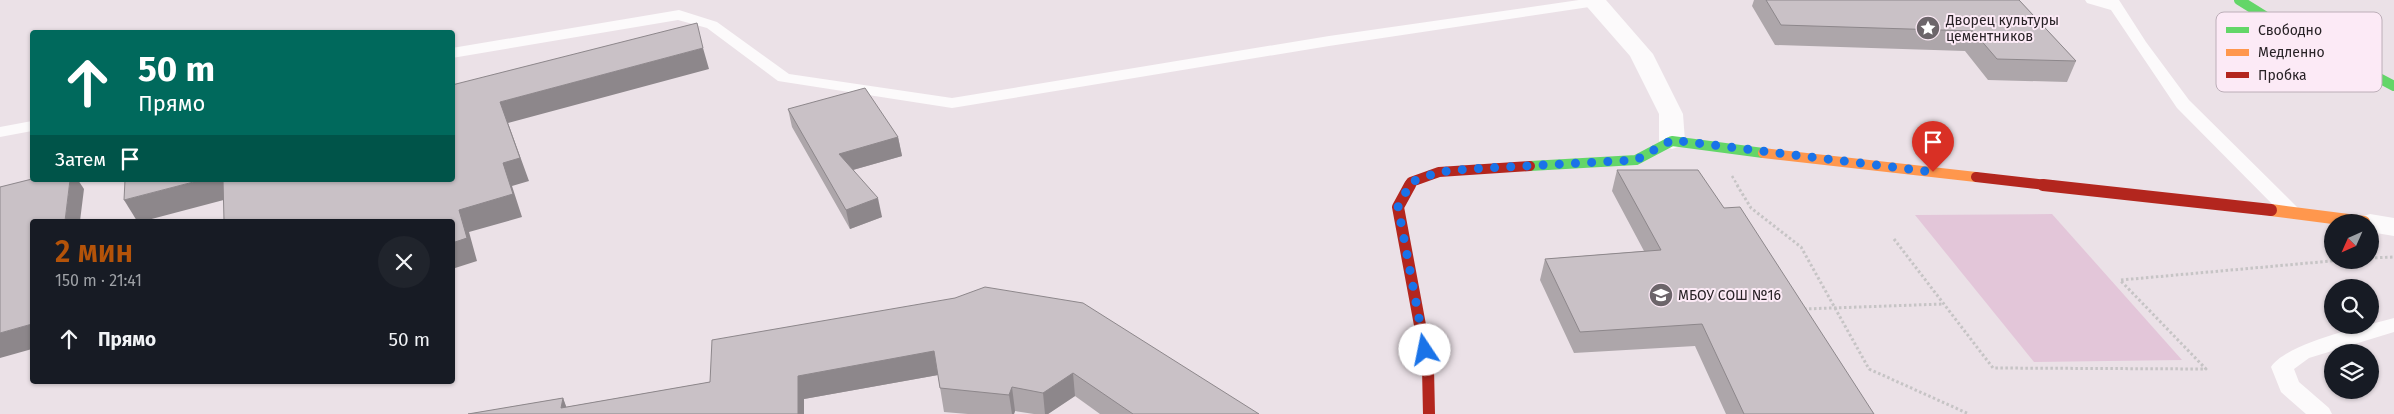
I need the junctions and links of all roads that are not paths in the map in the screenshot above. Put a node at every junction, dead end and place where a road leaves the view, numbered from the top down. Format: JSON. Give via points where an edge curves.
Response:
{"nodes":[{"id":1,"x":2092,"y":0,"type":"edge"},
{"id":2,"x":2239,"y":0,"type":"edge"},
{"id":3,"x":1599,"y":1,"type":"edge"},
{"id":4,"x":2115,"y":3,"type":"edge"},
{"id":5,"x":2260,"y":12,"type":"edge"},
{"id":6,"x":455,"y":52,"type":"edge"},
{"id":7,"x":2382,"y":80,"type":"edge"},
{"id":8,"x":2394,"y":86,"type":"edge"},
{"id":9,"x":30,"y":126,"type":"edge"},
{"id":10,"x":0,"y":132,"type":"edge"},
{"id":11,"x":1672,"y":140,"type":"junction"},
{"id":12,"x":2291,"y":212,"type":"junction"},
{"id":13,"x":2324,"y":217,"type":"edge"},
{"id":14,"x":2379,"y":224,"type":"edge"},
{"id":15,"x":2394,"y":227,"type":"edge"},
{"id":16,"x":2394,"y":325,"type":"edge"},
{"id":17,"x":1429,"y":414,"type":"edge"},
{"id":18,"x":2322,"y":414,"type":"edge"}],
"edges":[{"from":1,"to":4,"type":"lane"},
{"from":2,"to":5,"type":"main road"},
{"from":3,"to":6,"type":"lane","via":[[1320,42],[952,103],[784,78],[712,25],[679,15]]},
{"from":3,"to":11,"type":"street","via":[[1641,54],[1671,114]]},
{"from":4,"to":12,"type":"lane","via":[[2183,104]]},
{"from":7,"to":8,"type":"main road"},
{"from":9,"to":10,"type":"lane"},
{"from":11,"to":12,"type":"main road","via":[[1794,157]]},
{"from":11,"to":17,"type":"main road","via":[[1636,160],[1439,172],[1411,182],[1398,207],[1428,368]]},
{"from":12,"to":13,"type":"main road"},
{"from":14,"to":15,"type":"street"},
{"from":16,"to":18,"type":"lane","via":[[2302,353],[2282,367],[2289,386]]}]}
